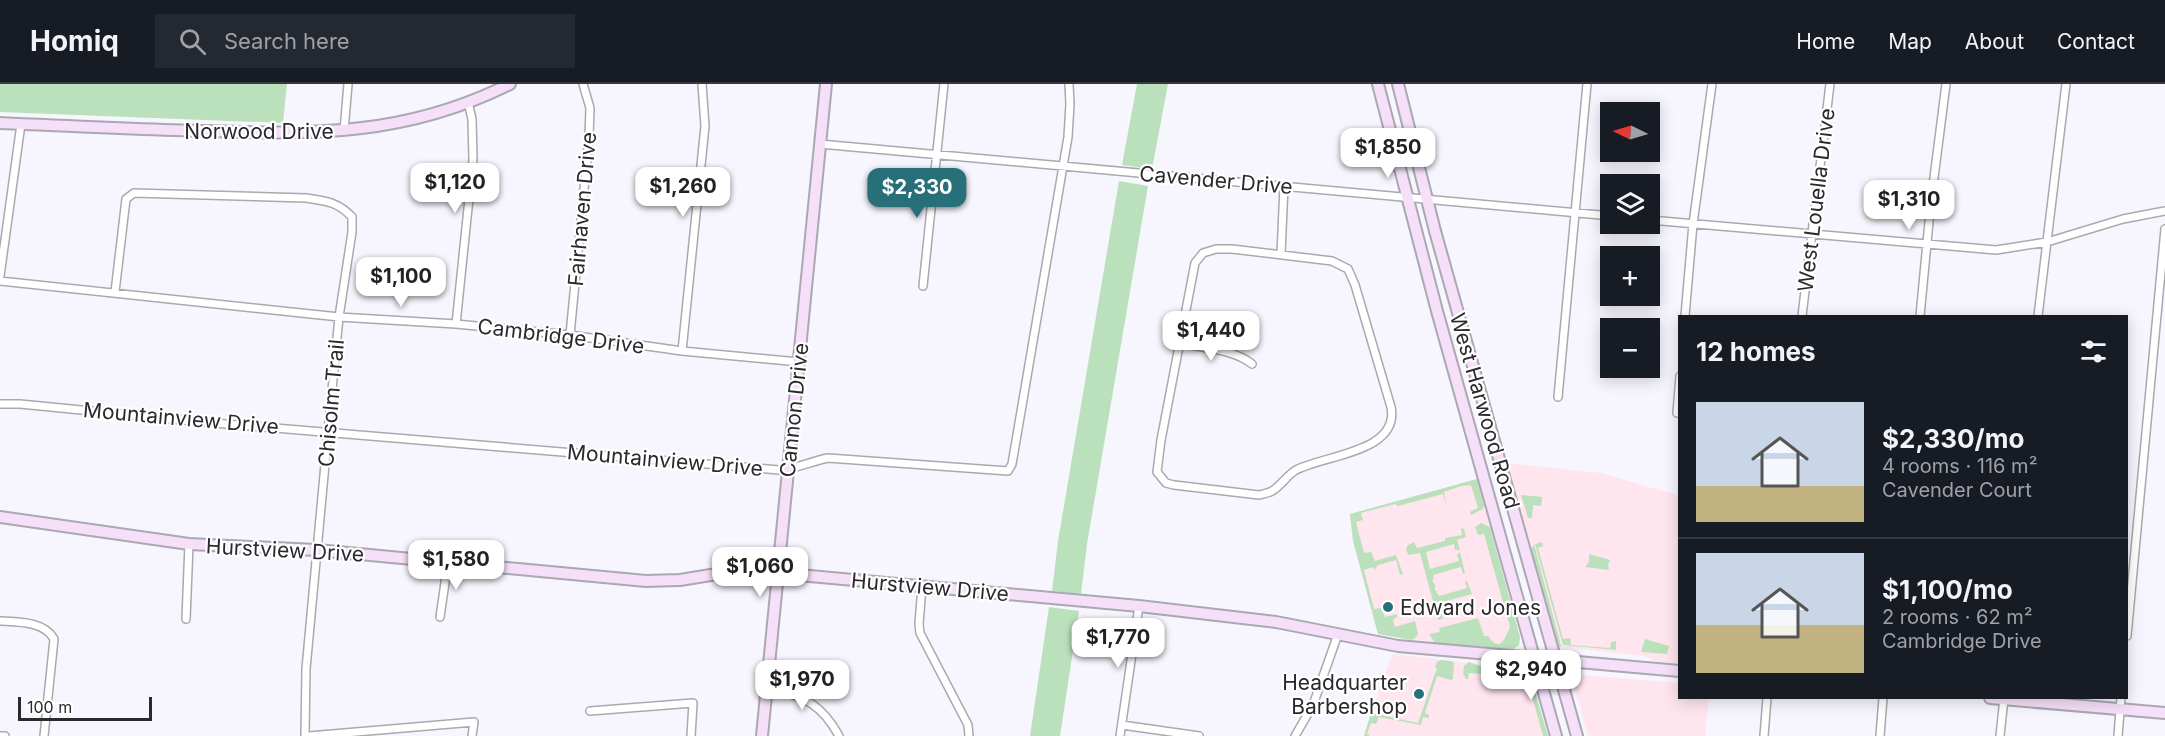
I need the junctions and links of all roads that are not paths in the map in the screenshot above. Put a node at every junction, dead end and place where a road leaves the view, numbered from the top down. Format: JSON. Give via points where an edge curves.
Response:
{"nodes":[{"id":1,"x":348,"y":84,"type":"edge"},
{"id":2,"x":510,"y":84,"type":"edge"},
{"id":3,"x":583,"y":84,"type":"edge"},
{"id":4,"x":702,"y":84,"type":"edge"},
{"id":5,"x":826,"y":84,"type":"edge"},
{"id":6,"x":944,"y":84,"type":"edge"},
{"id":7,"x":1069,"y":84,"type":"edge"},
{"id":8,"x":1378,"y":84,"type":"edge"},
{"id":9,"x":1398,"y":84,"type":"edge"},
{"id":10,"x":1587,"y":84,"type":"edge"},
{"id":11,"x":1712,"y":84,"type":"edge"},
{"id":12,"x":1830,"y":84,"type":"edge"},
{"id":13,"x":1946,"y":84,"type":"edge"},
{"id":14,"x":2066,"y":84,"type":"edge"},
{"id":15,"x":468,"y":102,"type":"junction"},
{"id":16,"x":0,"y":123,"type":"edge"},
{"id":17,"x":21,"y":124,"type":"junction"},
{"id":18,"x":344,"y":131,"type":"junction"},
{"id":19,"x":820,"y":144,"type":"junction"},
{"id":20,"x":936,"y":154,"type":"junction"},
{"id":21,"x":1063,"y":166,"type":"junction"},
{"id":22,"x":1284,"y":186,"type":"junction"},
{"id":23,"x":1407,"y":196,"type":"junction"},
{"id":24,"x":1426,"y":198,"type":"junction"},
{"id":25,"x":2165,"y":211,"type":"edge"},
{"id":26,"x":1576,"y":212,"type":"junction"},
{"id":27,"x":1600,"y":215,"type":"edge"},
{"id":28,"x":1660,"y":220,"type":"edge"},
{"id":29,"x":1694,"y":224,"type":"junction"},
{"id":30,"x":2165,"y":229,"type":"edge"},
{"id":31,"x":1811,"y":235,"type":"junction"},
{"id":32,"x":2047,"y":242,"type":"junction"},
{"id":33,"x":1927,"y":245,"type":"junction"},
{"id":34,"x":1281,"y":254,"type":"junction"},
{"id":35,"x":0,"y":278,"type":"edge"},
{"id":36,"x":923,"y":286,"type":"dead end"},
{"id":37,"x":115,"y":292,"type":"junction"},
{"id":38,"x":1685,"y":315,"type":"edge"},
{"id":39,"x":1802,"y":315,"type":"edge"},
{"id":40,"x":1920,"y":315,"type":"edge"},
{"id":41,"x":2038,"y":315,"type":"edge"},
{"id":42,"x":339,"y":317,"type":"junction"},
{"id":43,"x":456,"y":324,"type":"junction"},
{"id":44,"x":570,"y":335,"type":"junction"},
{"id":45,"x":1179,"y":343,"type":"junction"},
{"id":46,"x":682,"y":351,"type":"junction"},
{"id":47,"x":799,"y":362,"type":"junction"},
{"id":48,"x":1252,"y":364,"type":"dead end"},
{"id":49,"x":1558,"y":397,"type":"dead end"},
{"id":50,"x":1678,"y":400,"type":"edge"},
{"id":51,"x":0,"y":405,"type":"edge"},
{"id":52,"x":1677,"y":412,"type":"dead end"},
{"id":53,"x":328,"y":432,"type":"junction"},
{"id":54,"x":789,"y":470,"type":"junction"},
{"id":55,"x":0,"y":517,"type":"edge"},
{"id":56,"x":189,"y":544,"type":"junction"},
{"id":57,"x":317,"y":550,"type":"junction"},
{"id":58,"x":447,"y":562,"type":"junction"},
{"id":59,"x":777,"y":573,"type":"junction"},
{"id":60,"x":922,"y":586,"type":"junction"},
{"id":61,"x":1139,"y":606,"type":"junction"},
{"id":62,"x":440,"y":617,"type":"dead end"},
{"id":63,"x":186,"y":619,"type":"dead end"},
{"id":64,"x":0,"y":621,"type":"edge"},
{"id":65,"x":2128,"y":625,"type":"edge"},
{"id":66,"x":1338,"y":634,"type":"junction"},
{"id":67,"x":1534,"y":658,"type":"junction"},
{"id":68,"x":1555,"y":660,"type":"junction"},
{"id":69,"x":1678,"y":671,"type":"edge"},
{"id":70,"x":767,"y":686,"type":"junction"},
{"id":71,"x":1767,"y":699,"type":"edge"},
{"id":72,"x":1883,"y":699,"type":"edge"},
{"id":73,"x":2004,"y":699,"type":"edge"},
{"id":74,"x":2027,"y":699,"type":"edge"},
{"id":75,"x":2121,"y":703,"type":"edge"},
{"id":76,"x":590,"y":711,"type":"dead end"},
{"id":77,"x":2165,"y":713,"type":"edge"},
{"id":78,"x":1122,"y":725,"type":"junction"},
{"id":79,"x":0,"y":735,"type":"edge"},
{"id":80,"x":5,"y":736,"type":"edge"},
{"id":81,"x":44,"y":736,"type":"edge"},
{"id":82,"x":307,"y":736,"type":"edge"},
{"id":83,"x":472,"y":736,"type":"edge"},
{"id":84,"x":691,"y":736,"type":"edge"},
{"id":85,"x":762,"y":736,"type":"edge"},
{"id":86,"x":839,"y":736,"type":"edge"},
{"id":87,"x":969,"y":736,"type":"edge"},
{"id":88,"x":1120,"y":736,"type":"edge"},
{"id":89,"x":1199,"y":736,"type":"edge"},
{"id":90,"x":1295,"y":736,"type":"edge"},
{"id":91,"x":1556,"y":736,"type":"edge"},
{"id":92,"x":1576,"y":736,"type":"edge"},
{"id":93,"x":1764,"y":736,"type":"edge"},
{"id":94,"x":1880,"y":736,"type":"edge"},
{"id":95,"x":2000,"y":736,"type":"edge"},
{"id":96,"x":2118,"y":736,"type":"edge"}],
"edges":[{"from":1,"to":18,"type":"street"},
{"from":2,"to":15,"type":"street","name":"Norwood Drive"},
{"from":3,"to":44,"type":"street","name":"Fairhaven Drive","via":[[590,108],[589,137]]},
{"from":4,"to":46,"type":"street","via":[[705,126]]},
{"from":5,"to":19,"type":"street","name":"Cannon Drive"},
{"from":6,"to":20,"type":"street"},
{"from":7,"to":21,"type":"street","name":"Mountainview Drive","via":[[1069,126]]},
{"from":8,"to":23,"type":"street","name":"West Harwood Road"},
{"from":9,"to":24,"type":"street","name":"West Harwood Road"},
{"from":10,"to":26,"type":"street"},
{"from":11,"to":29,"type":"street"},
{"from":12,"to":31,"type":"street","name":"West Louella Drive"},
{"from":13,"to":33,"type":"street"},
{"from":14,"to":32,"type":"street"},
{"from":15,"to":18,"type":"street","name":"Norwood Drive","via":[[410,121]]},
{"from":15,"to":43,"type":"street","via":[[473,160]]},
{"from":16,"to":17,"type":"street","name":"Norwood Drive"},
{"from":17,"to":18,"type":"street","name":"Norwood Drive","via":[[280,133]]},
{"from":17,"to":35,"type":"street"},
{"from":19,"to":20,"type":"street","name":"Cavender Drive"},
{"from":19,"to":47,"type":"street","name":"Cannon Drive"},
{"from":20,"to":21,"type":"street","name":"Cavender Drive"},
{"from":20,"to":36,"type":"street"},
{"from":21,"to":22,"type":"street","name":"Cavender Drive"},
{"from":21,"to":54,"type":"street","name":"Mountainview Drive","via":[[1008,471],[828,458]]},
{"from":22,"to":23,"type":"street","name":"Cavender Drive"},
{"from":22,"to":34,"type":"street"},
{"from":23,"to":24,"type":"street","name":"Cavender Drive"},
{"from":23,"to":67,"type":"street","name":"West Harwood Road"},
{"from":24,"to":26,"type":"street","name":"Cavender Drive"},
{"from":24,"to":68,"type":"street","name":"West Harwood Road"},
{"from":25,"to":32,"type":"street"},
{"from":26,"to":27,"type":"street","name":"Cavender Drive"},
{"from":26,"to":49,"type":"street"},
{"from":28,"to":29,"type":"street"},
{"from":29,"to":31,"type":"street"},
{"from":29,"to":38,"type":"street"},
{"from":30,"to":65,"type":"street"},
{"from":31,"to":33,"type":"street"},
{"from":31,"to":39,"type":"street","name":"West Louella Drive"},
{"from":32,"to":33,"type":"street","via":[[1996,250]]},
{"from":32,"to":41,"type":"street"},
{"from":33,"to":40,"type":"street"},
{"from":34,"to":45,"type":"street","via":[[1216,249],[1198,256]]},
{"from":34,"to":45,"type":"street","via":[[1332,261],[1348,269],[1393,416],[1391,426],[1382,436],[1363,447],[1299,469],[1272,492],[1258,495],[1167,483],[1157,472]]},
{"from":35,"to":37,"type":"street","name":"Cambridge Drive"},
{"from":37,"to":42,"type":"street","name":"Cambridge Drive"},
{"from":37,"to":42,"type":"street","name":"Chisolm Trail","via":[[126,199],[134,193],[306,198],[342,207],[352,217]]},
{"from":42,"to":43,"type":"street","name":"Cambridge Drive"},
{"from":42,"to":53,"type":"street","name":"Chisolm Trail"},
{"from":43,"to":44,"type":"street","name":"Cambridge Drive"},
{"from":44,"to":46,"type":"street","name":"Cambridge Drive"},
{"from":45,"to":48,"type":"street","via":[[1230,354]]},
{"from":46,"to":47,"type":"street","name":"Cambridge Drive"},
{"from":47,"to":54,"type":"street","name":"Cannon Drive"},
{"from":50,"to":52,"type":"street"},
{"from":51,"to":53,"type":"street","name":"Mountainview Drive"},
{"from":53,"to":54,"type":"street","name":"Mountainview Drive"},
{"from":53,"to":57,"type":"street","name":"Chisolm Trail"},
{"from":54,"to":59,"type":"street","name":"Cannon Drive"},
{"from":55,"to":56,"type":"street","name":"Hurstview Drive"},
{"from":56,"to":57,"type":"street","name":"Hurstview Drive"},
{"from":56,"to":63,"type":"street"},
{"from":57,"to":58,"type":"street","name":"Hurstview Drive"},
{"from":57,"to":82,"type":"street","name":"Chisolm Trail","via":[[306,669]]},
{"from":58,"to":59,"type":"street","name":"Hurstview Drive","via":[[656,581],[729,572]]},
{"from":58,"to":62,"type":"street"},
{"from":59,"to":60,"type":"street","name":"Hurstview Drive"},
{"from":59,"to":70,"type":"street","name":"Cannon Drive"},
{"from":60,"to":61,"type":"street","name":"Hurstview Drive"},
{"from":60,"to":87,"type":"street","via":[[920,633],[968,725]]},
{"from":61,"to":66,"type":"street","name":"Hurstview Drive","via":[[1276,622]]},
{"from":61,"to":78,"type":"street"},
{"from":64,"to":81,"type":"street","via":[[38,626],[54,639]]},
{"from":66,"to":67,"type":"street","name":"Hurstview Drive","via":[[1398,646]]},
{"from":66,"to":90,"type":"street","via":[[1313,705]]},
{"from":67,"to":68,"type":"street","name":"Hurstview Drive"},
{"from":67,"to":91,"type":"street","name":"West Harwood Road"},
{"from":68,"to":69,"type":"street","name":"Hurstview Drive"},
{"from":68,"to":92,"type":"street","name":"West Harwood Road"},
{"from":70,"to":85,"type":"street","name":"Cannon Drive"},
{"from":70,"to":86,"type":"street","via":[[813,703]]},
{"from":71,"to":93,"type":"street"},
{"from":72,"to":94,"type":"street"},
{"from":73,"to":95,"type":"street"},
{"from":74,"to":75,"type":"street"},
{"from":75,"to":77,"type":"street"},
{"from":75,"to":96,"type":"street"},
{"from":76,"to":84,"type":"street","via":[[693,703]]},
{"from":78,"to":88,"type":"street"},
{"from":78,"to":89,"type":"street"},
{"from":79,"to":80,"type":"street"},
{"from":82,"to":83,"type":"street","via":[[474,722]]}]}
